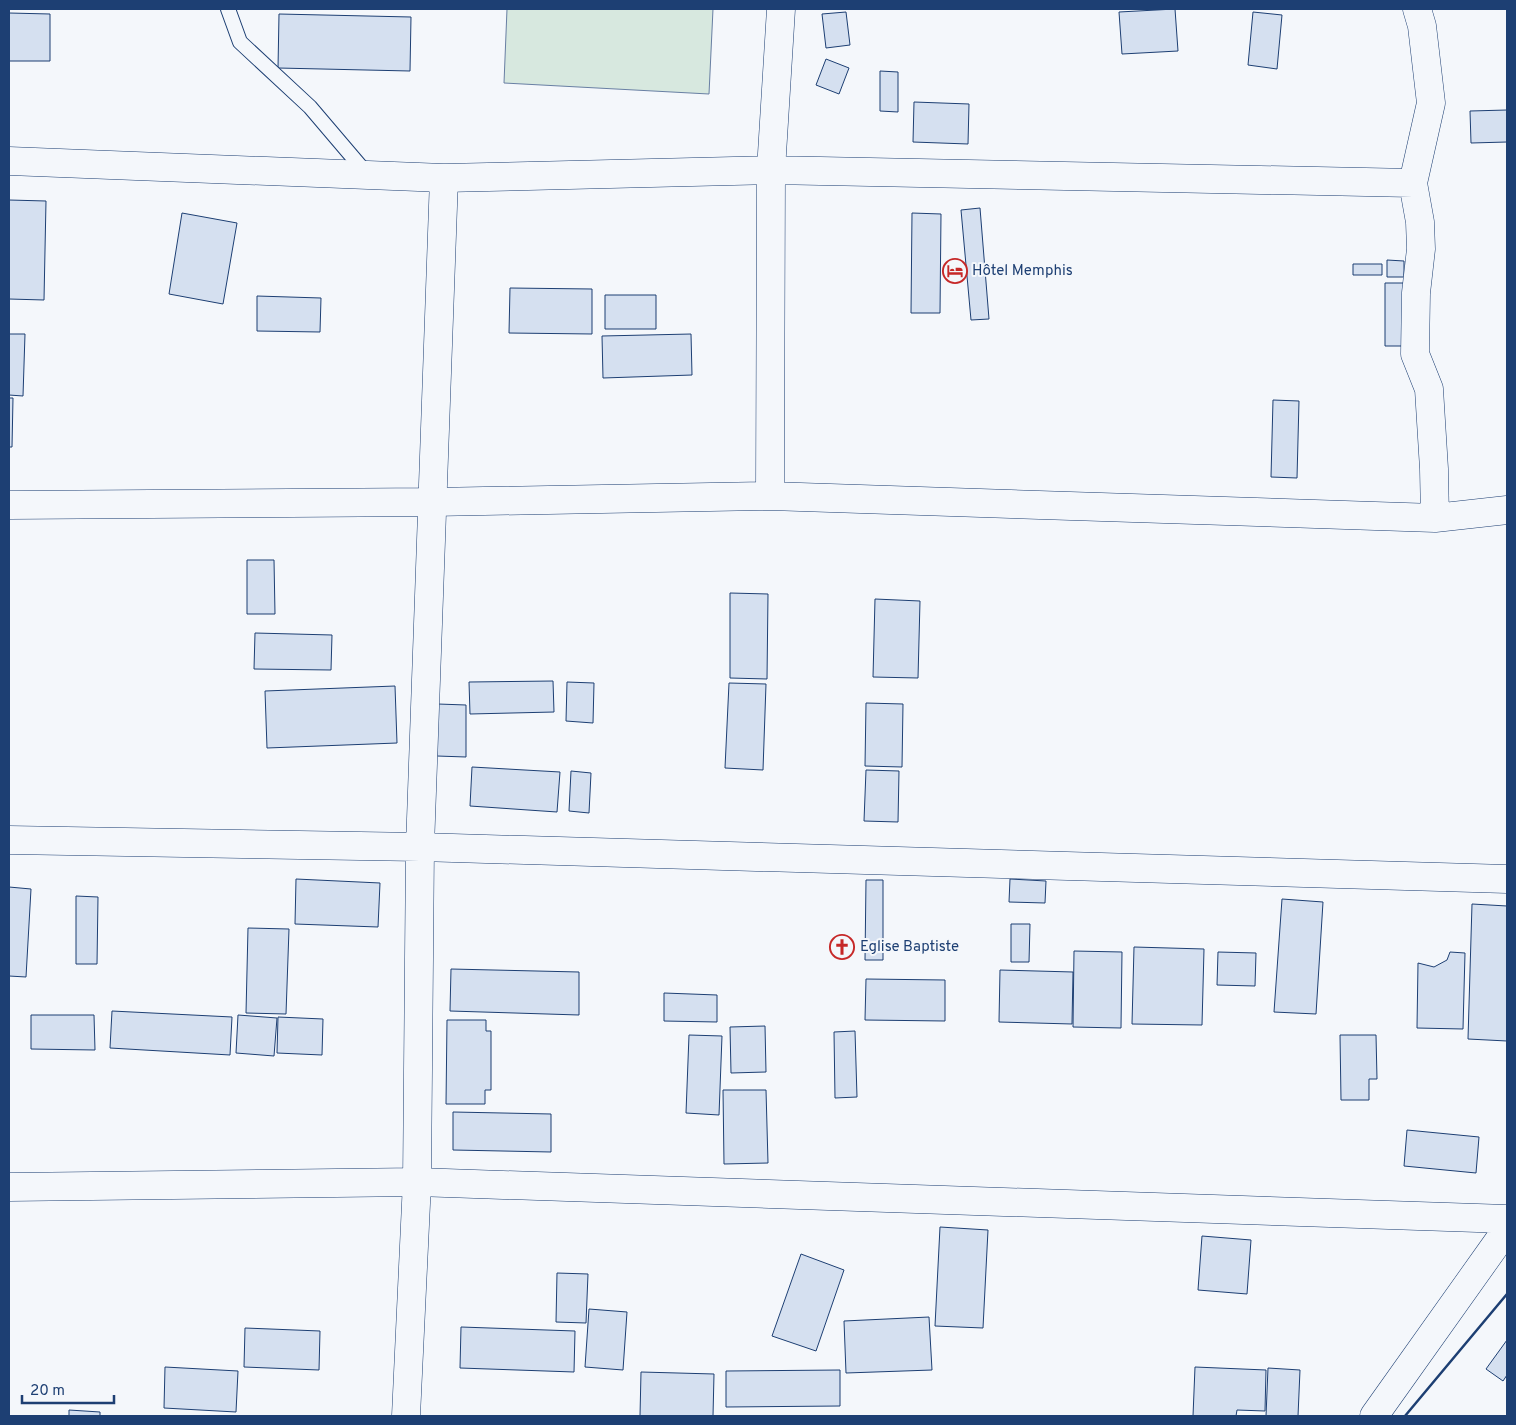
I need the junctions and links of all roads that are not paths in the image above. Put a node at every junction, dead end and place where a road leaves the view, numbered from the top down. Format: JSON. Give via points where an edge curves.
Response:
{"nodes":[{"id":1,"x":228,"y":9,"type":"edge"},
{"id":2,"x":781,"y":9,"type":"edge"},
{"id":3,"x":1417,"y":9,"type":"edge"},
{"id":4,"x":9,"y":161,"type":"edge"},
{"id":5,"x":771,"y":170,"type":"junction"},
{"id":6,"x":368,"y":175,"type":"junction"},
{"id":7,"x":444,"y":178,"type":"junction"},
{"id":8,"x":1413,"y":183,"type":"junction"},
{"id":9,"x":770,"y":496,"type":"junction"},
{"id":10,"x":432,"y":502,"type":"junction"},
{"id":11,"x":9,"y":504,"type":"edge"},
{"id":12,"x":1507,"y":510,"type":"edge"},
{"id":13,"x":1435,"y":518,"type":"junction"},
{"id":14,"x":9,"y":840,"type":"edge"},
{"id":15,"x":420,"y":847,"type":"junction"},
{"id":16,"x":1507,"y":879,"type":"edge"},
{"id":17,"x":417,"y":1182,"type":"junction"},
{"id":18,"x":9,"y":1187,"type":"edge"},
{"id":19,"x":1507,"y":1219,"type":"edge"},
{"id":20,"x":1507,"y":1230,"type":"edge"},
{"id":21,"x":406,"y":1416,"type":"edge"},
{"id":22,"x":1374,"y":1416,"type":"edge"}],
"edges":[{"from":1,"to":6,"type":"lane","via":[[240,42],[310,107]]},
{"from":2,"to":5,"type":"street"},
{"from":3,"to":8,"type":"street","via":[[1432,103]]},
{"from":4,"to":6,"type":"street"},
{"from":5,"to":7,"type":"street"},
{"from":5,"to":8,"type":"street"},
{"from":5,"to":9,"type":"street"},
{"from":6,"to":7,"type":"street"},
{"from":7,"to":10,"type":"street"},
{"from":8,"to":13,"type":"street","via":[[1421,249],[1415,354],[1429,389]]},
{"from":9,"to":10,"type":"street"},
{"from":9,"to":13,"type":"street"},
{"from":10,"to":11,"type":"street"},
{"from":10,"to":15,"type":"street"},
{"from":12,"to":13,"type":"street"},
{"from":14,"to":15,"type":"street"},
{"from":15,"to":16,"type":"street"},
{"from":15,"to":17,"type":"street"},
{"from":17,"to":18,"type":"street"},
{"from":17,"to":19,"type":"street"},
{"from":17,"to":21,"type":"street"},
{"from":20,"to":22,"type":"street"}]}
